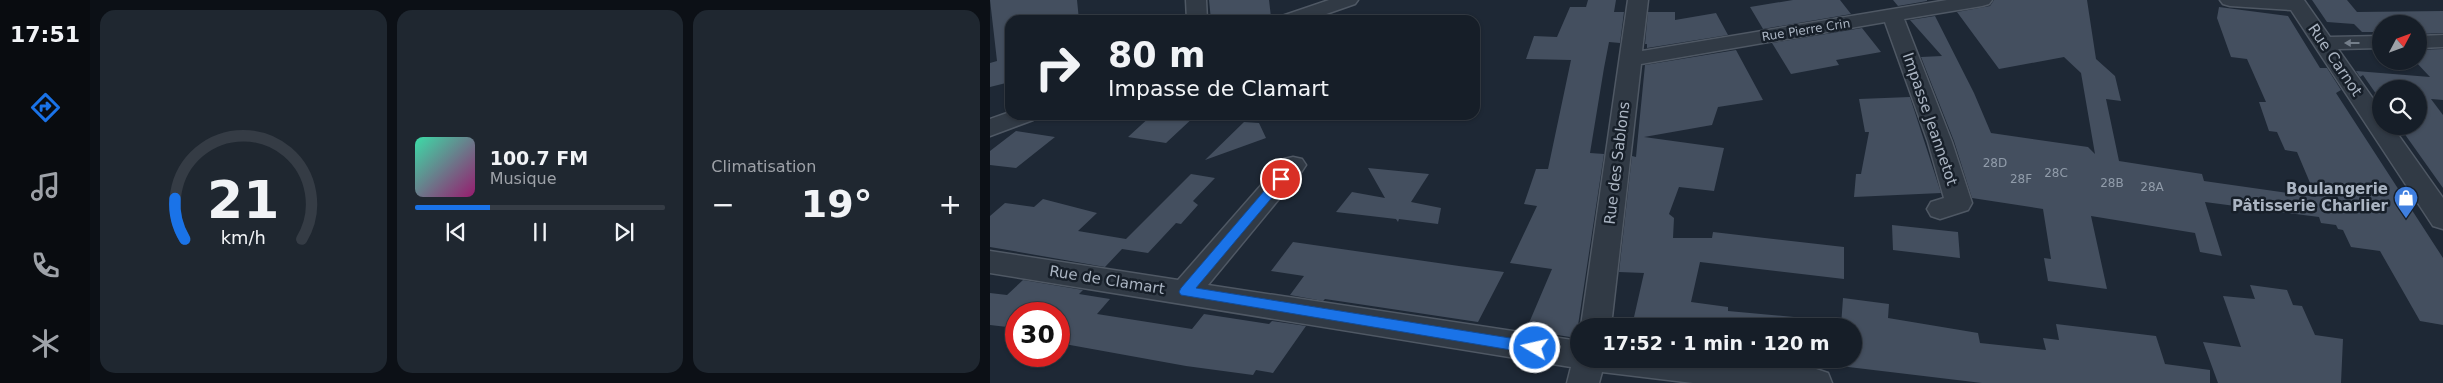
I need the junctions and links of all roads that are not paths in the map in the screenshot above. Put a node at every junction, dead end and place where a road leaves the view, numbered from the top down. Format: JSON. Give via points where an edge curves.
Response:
{"nodes":[{"id":1,"x":1196,"y":0,"type":"edge"},
{"id":2,"x":1348,"y":0,"type":"edge"},
{"id":3,"x":1638,"y":0,"type":"edge"},
{"id":4,"x":1982,"y":0,"type":"edge"},
{"id":5,"x":2230,"y":0,"type":"edge"},
{"id":6,"x":2295,"y":2,"type":"edge"},
{"id":7,"x":1197,"y":15,"type":"edge"},
{"id":8,"x":1303,"y":15,"type":"edge"},
{"id":9,"x":1894,"y":16,"type":"junction"},
{"id":10,"x":2443,"y":41,"type":"edge"},
{"id":11,"x":2372,"y":42,"type":"edge"},
{"id":12,"x":2428,"y":42,"type":"edge"},
{"id":13,"x":2324,"y":43,"type":"junction"},
{"id":14,"x":1630,"y":59,"type":"junction"},
{"id":15,"x":1012,"y":120,"type":"edge"},
{"id":16,"x":990,"y":128,"type":"edge"},
{"id":17,"x":1293,"y":165,"type":"dead end"},
{"id":18,"x":1940,"y":209,"type":"dead end"},
{"id":19,"x":2443,"y":218,"type":"edge"},
{"id":20,"x":990,"y":262,"type":"edge"},
{"id":21,"x":1186,"y":292,"type":"junction"},
{"id":22,"x":1597,"y":318,"type":"edge"},
{"id":23,"x":1570,"y":354,"type":"edge"},
{"id":24,"x":1587,"y":368,"type":"edge"},
{"id":25,"x":1684,"y":368,"type":"edge"},
{"id":26,"x":1583,"y":383,"type":"edge"},
{"id":27,"x":1816,"y":383,"type":"edge"}],
"edges":[{"from":1,"to":7,"type":"street"},
{"from":2,"to":8,"type":"street"},
{"from":3,"to":14,"type":"street","name":"Rue des Sablons"},
{"from":4,"to":9,"type":"street","name":"Rue Pierre Crin"},
{"from":5,"to":6,"type":"street"},
{"from":6,"to":13,"type":"street","name":"Rue Carnot"},
{"from":9,"to":14,"type":"street","name":"Rue Pierre Crin"},
{"from":9,"to":18,"type":"street","name":"Impasse Jeannetot","via":[[1959,203]]},
{"from":10,"to":12,"type":"street"},
{"from":11,"to":13,"type":"street","one_way":true},
{"from":13,"to":19,"type":"street","name":"Rue Carnot"},
{"from":14,"to":22,"type":"street","name":"Rue des Sablons"},
{"from":15,"to":16,"type":"street"},
{"from":17,"to":21,"type":"street"},
{"from":20,"to":21,"type":"street","name":"Rue de Clamart"},
{"from":21,"to":23,"type":"street","name":"Rue de Clamart"},
{"from":24,"to":26,"type":"street"},
{"from":25,"to":27,"type":"street"}]}
